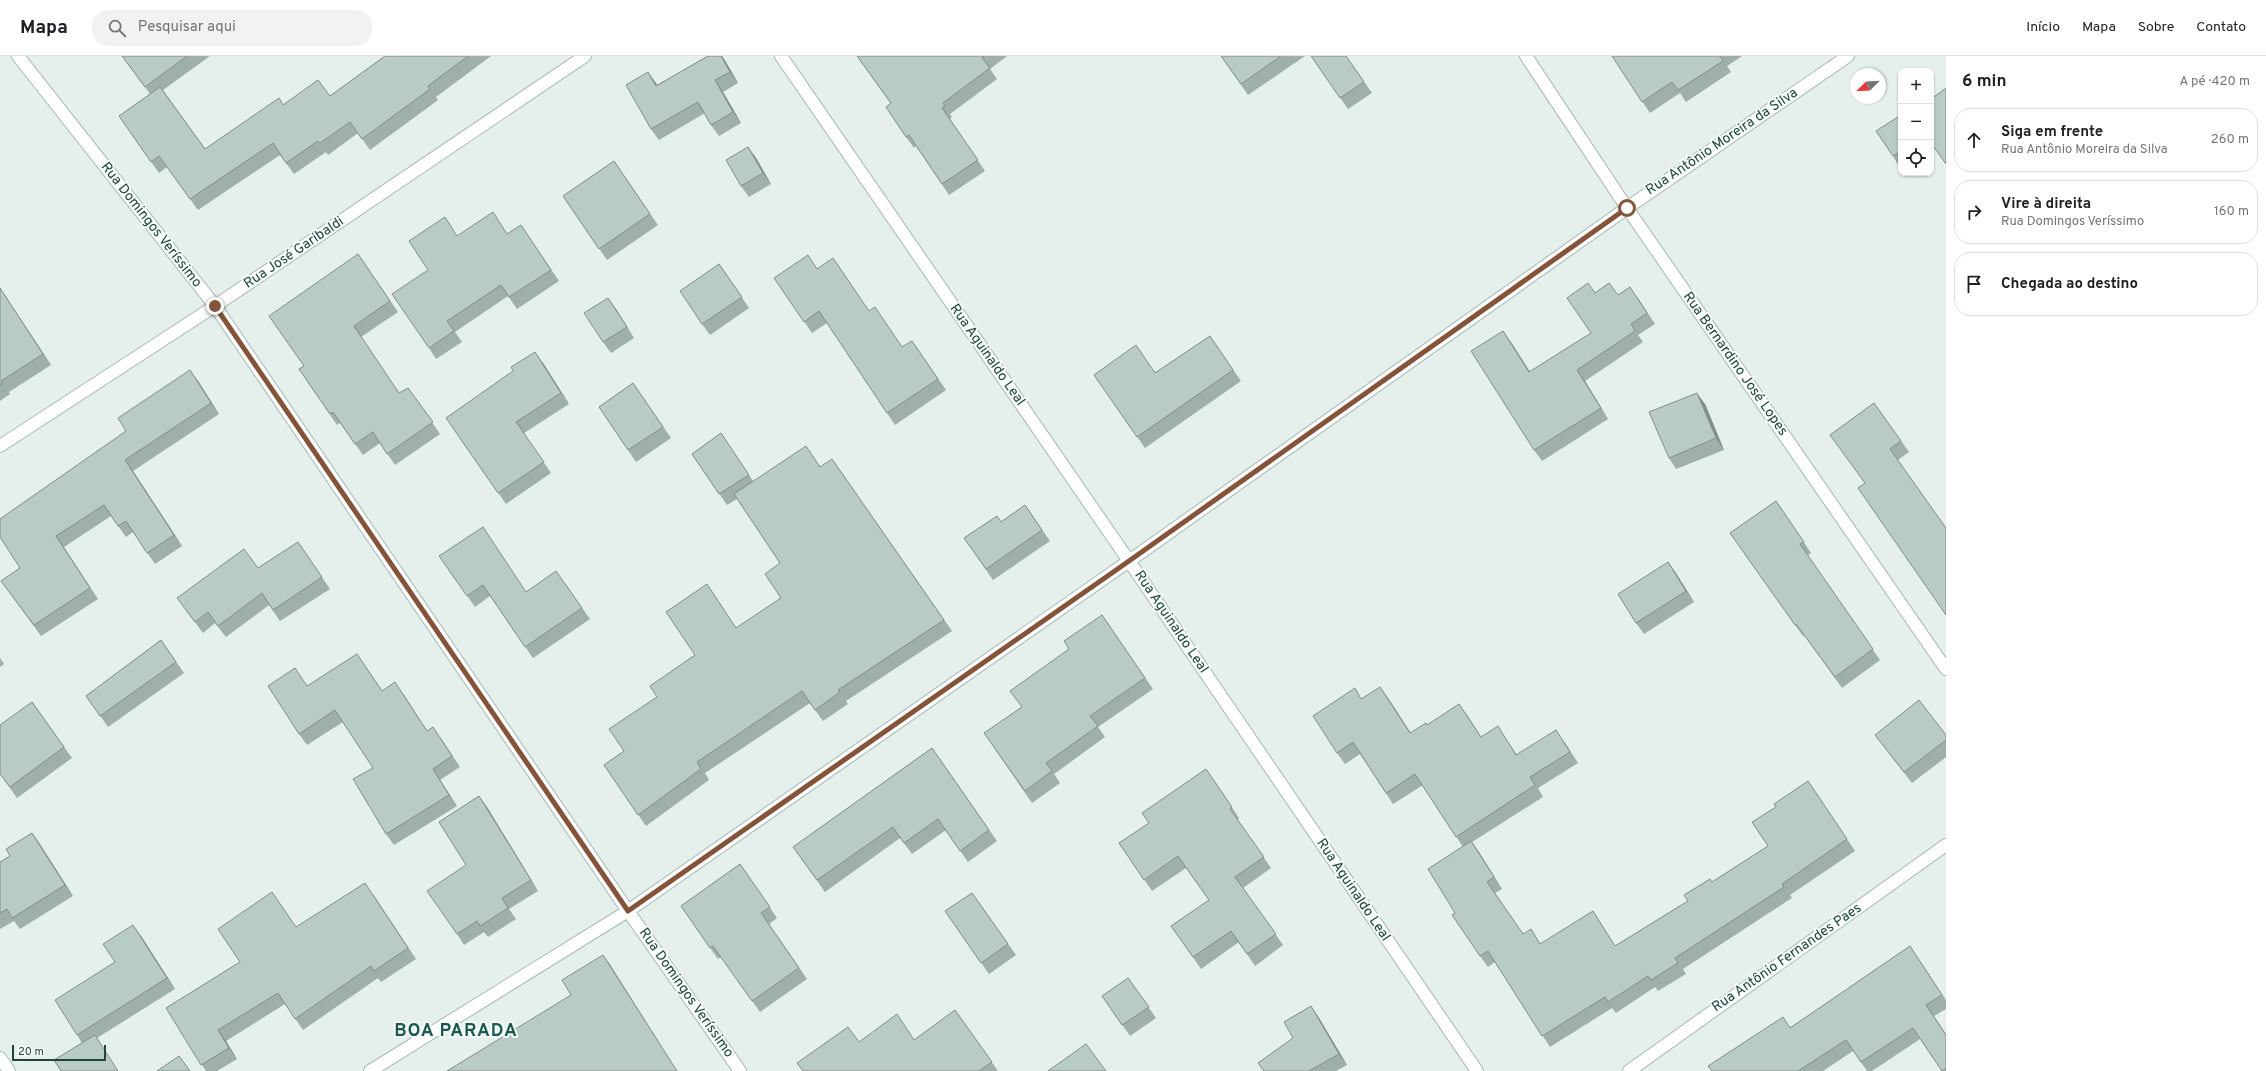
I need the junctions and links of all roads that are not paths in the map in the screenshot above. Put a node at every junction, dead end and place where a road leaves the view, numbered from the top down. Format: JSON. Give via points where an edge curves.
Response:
{"nodes":[{"id":1,"x":18,"y":56,"type":"edge"},
{"id":2,"x":585,"y":56,"type":"edge"},
{"id":3,"x":781,"y":56,"type":"edge"},
{"id":4,"x":1526,"y":56,"type":"edge"},
{"id":5,"x":1848,"y":56,"type":"edge"},
{"id":6,"x":1627,"y":208,"type":"junction"},
{"id":7,"x":215,"y":306,"type":"junction"},
{"id":8,"x":0,"y":446,"type":"edge"},
{"id":9,"x":1129,"y":561,"type":"junction"},
{"id":10,"x":1946,"y":670,"type":"edge"},
{"id":11,"x":1946,"y":846,"type":"edge"},
{"id":12,"x":628,"y":911,"type":"junction"},
{"id":13,"x":0,"y":1058,"type":"edge"},
{"id":14,"x":9,"y":1071,"type":"edge"},
{"id":15,"x":370,"y":1071,"type":"edge"},
{"id":16,"x":740,"y":1071,"type":"edge"},
{"id":17,"x":1477,"y":1071,"type":"edge"},
{"id":18,"x":1629,"y":1071,"type":"edge"}],
"edges":[{"from":1,"to":7,"type":"street","name":"Rua Domingos Veríssimo"},
{"from":2,"to":7,"type":"street","name":"Rua José Garibaldi"},
{"from":3,"to":9,"type":"street","name":"Rua Aguinaldo Leal"},
{"from":4,"to":6,"type":"street","name":"Rua Bernardino José Lopes"},
{"from":5,"to":6,"type":"street","name":"Rua Antônio Moreira da Silva"},
{"from":6,"to":9,"type":"street","name":"Rua Antônio Moreira da Silva"},
{"from":6,"to":10,"type":"street","name":"Rua Bernardino José Lopes"},
{"from":7,"to":8,"type":"street","name":"Rua José Garibaldi"},
{"from":7,"to":12,"type":"street","name":"Rua Domingos Veríssimo"},
{"from":9,"to":12,"type":"street","name":"Rua Antônio Moreira da Silva"},
{"from":9,"to":17,"type":"street","name":"Rua Aguinaldo Leal"},
{"from":11,"to":18,"type":"street","name":"Rua Antônio Fernandes Paes"},
{"from":12,"to":15,"type":"street","name":"Rua Antônio Moreira da Silva"},
{"from":12,"to":16,"type":"street","name":"Rua Domingos Veríssimo"},
{"from":13,"to":14,"type":"street"}]}
